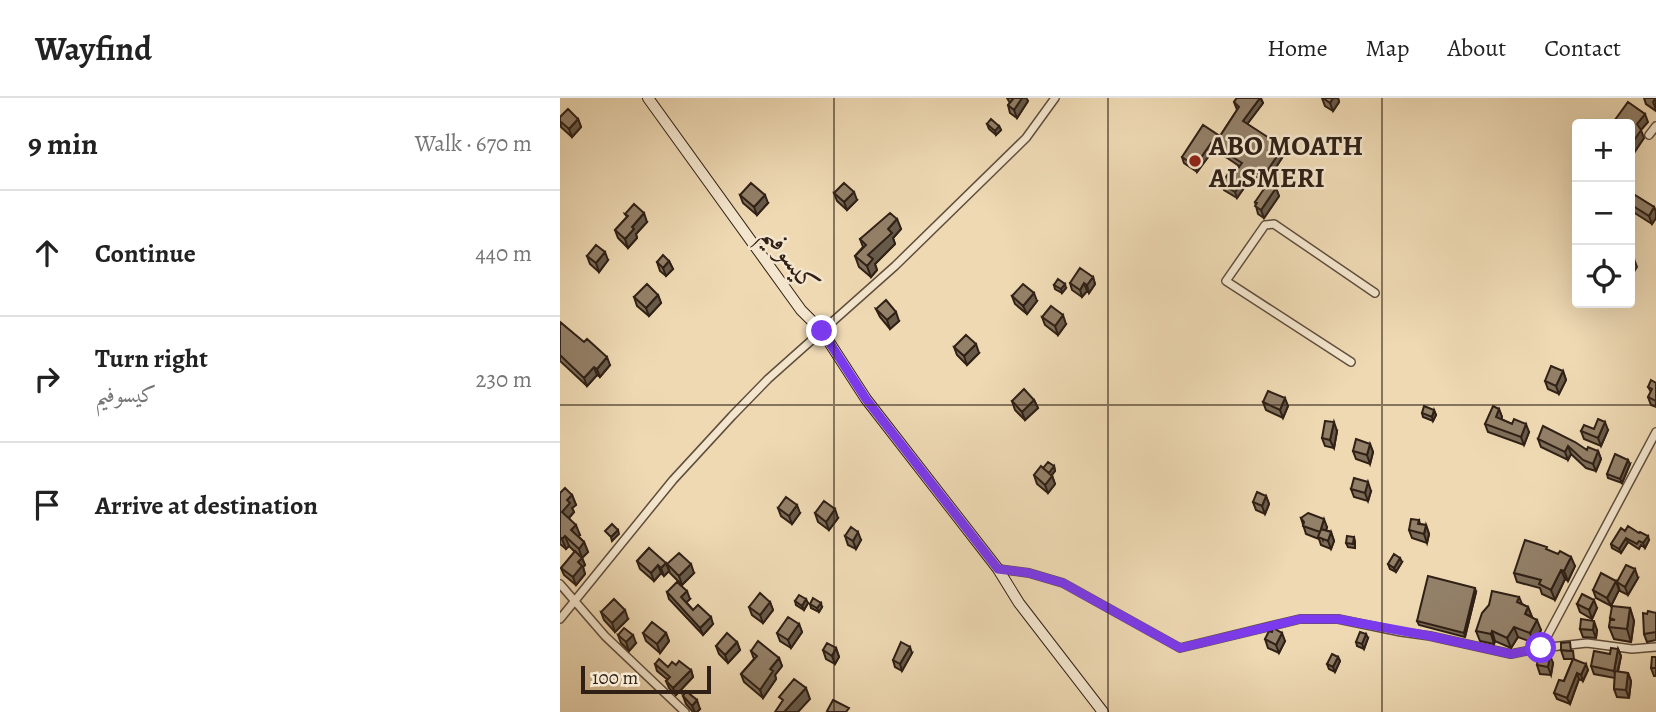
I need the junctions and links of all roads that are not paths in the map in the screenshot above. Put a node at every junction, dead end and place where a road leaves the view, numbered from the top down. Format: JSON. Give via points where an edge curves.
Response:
{"nodes":[{"id":1,"x":648,"y":98,"type":"edge"},
{"id":2,"x":1055,"y":98,"type":"edge"},
{"id":3,"x":1656,"y":126,"type":"edge"},
{"id":4,"x":1649,"y":135,"type":"dead end"},
{"id":5,"x":1375,"y":293,"type":"dead end"},
{"id":6,"x":822,"y":331,"type":"junction"},
{"id":7,"x":1351,"y":362,"type":"dead end"},
{"id":8,"x":1656,"y":432,"type":"edge"},
{"id":9,"x":998,"y":569,"type":"junction"},
{"id":10,"x":560,"y":584,"type":"edge"},
{"id":11,"x":574,"y":599,"type":"junction"},
{"id":12,"x":560,"y":619,"type":"edge"},
{"id":13,"x":1541,"y":648,"type":"junction"},
{"id":14,"x":1656,"y":648,"type":"edge"},
{"id":15,"x":685,"y":712,"type":"edge"},
{"id":16,"x":1103,"y":712,"type":"edge"}],
"edges":[{"from":1,"to":6,"type":"street","name":"كيسوفيم"},
{"from":2,"to":6,"type":"street","via":[[1026,138]]},
{"from":3,"to":4,"type":"street"},
{"from":5,"to":7,"type":"street","via":[[1274,224],[1265,225],[1226,281]]},
{"from":6,"to":9,"type":"street","name":"كيسوفيم","via":[[866,399]]},
{"from":6,"to":11,"type":"street","via":[[732,416]]},
{"from":8,"to":13,"type":"street"},
{"from":9,"to":13,"type":"street","via":[[1063,583],[1180,648],[1300,619],[1338,619],[1511,654]]},
{"from":9,"to":16,"type":"street","name":"كيسوفيم"},
{"from":10,"to":11,"type":"street"},
{"from":11,"to":12,"type":"street"},
{"from":11,"to":15,"type":"street","via":[[605,636]]},
{"from":13,"to":14,"type":"street","via":[[1587,643]]}]}
